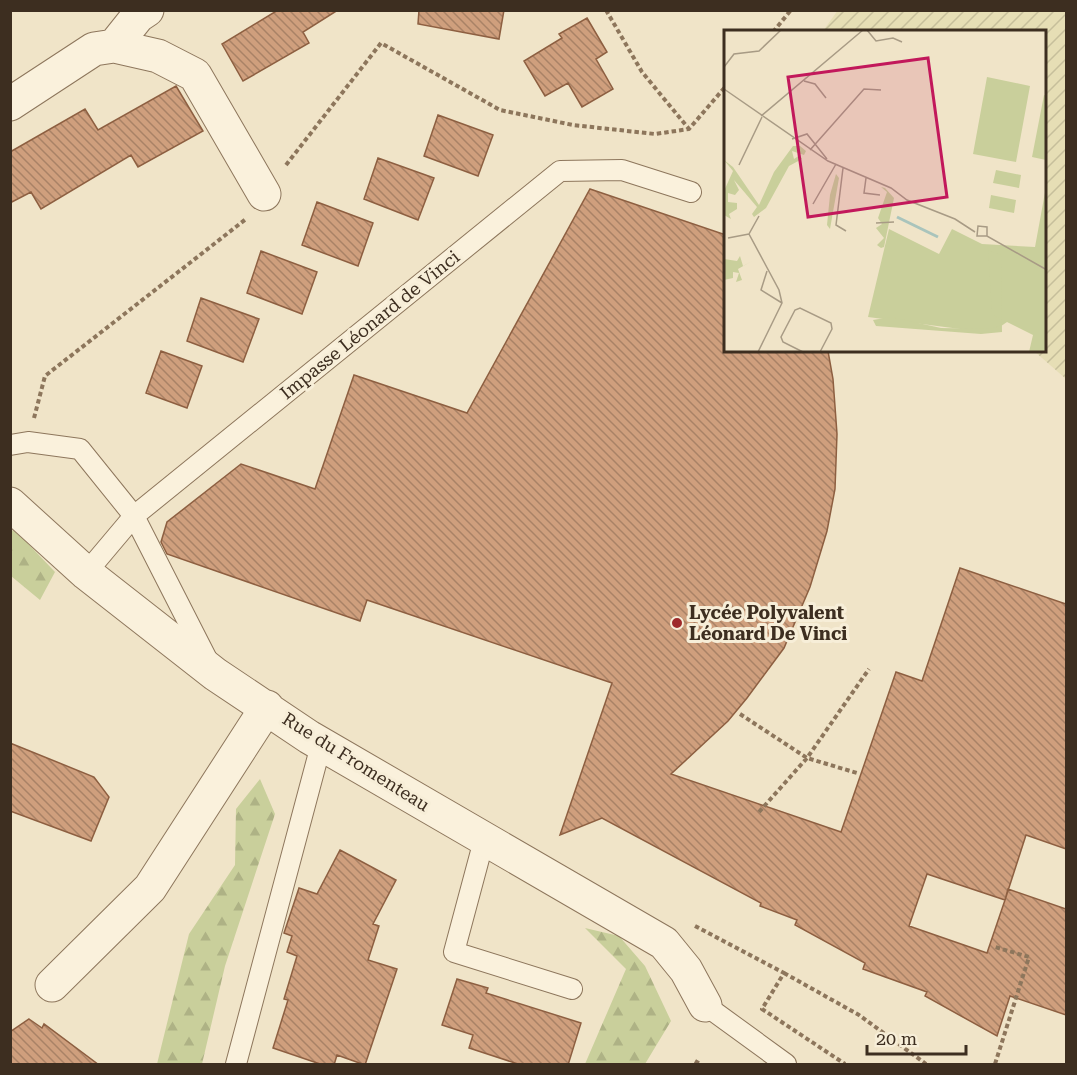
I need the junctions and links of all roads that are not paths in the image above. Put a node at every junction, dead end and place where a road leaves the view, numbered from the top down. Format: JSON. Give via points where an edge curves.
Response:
{"nodes":[{"id":1,"x":147,"y":10,"type":"edge"},
{"id":2,"x":114,"y":46,"type":"junction"},
{"id":3,"x":10,"y":105,"type":"edge"},
{"id":4,"x":691,"y":192,"type":"dead end"},
{"id":5,"x":264,"y":194,"type":"road end"},
{"id":6,"x":19,"y":444,"type":"edge"},
{"id":7,"x":10,"y":504,"type":"edge"},
{"id":8,"x":134,"y":516,"type":"junction"},
{"id":9,"x":86,"y":573,"type":"junction"},
{"id":10,"x":215,"y":674,"type":"junction"},
{"id":11,"x":267,"y":707,"type":"junction"},
{"id":12,"x":321,"y":745,"type":"junction"},
{"id":13,"x":484,"y":840,"type":"junction"},
{"id":14,"x":52,"y":985,"type":"dead end"},
{"id":15,"x":572,"y":989,"type":"dead end"},
{"id":16,"x":705,"y":1005,"type":"joint"},
{"id":17,"x":236,"y":1065,"type":"edge"},
{"id":18,"x":786,"y":1065,"type":"edge"}],
"edges":[{"from":1,"to":2,"type":"street"},
{"from":2,"to":3,"type":"street","via":[[94,49]]},
{"from":2,"to":5,"type":"street","via":[[158,56],[195,75]]},
{"from":4,"to":8,"type":"lane","name":"Impasse Léonard de Vinci","via":[[622,170],[560,171]]},
{"from":6,"to":8,"type":"lane","via":[[80,449]]},
{"from":7,"to":9,"type":"street","name":"Rue du Fromenteau"},
{"from":8,"to":9,"type":"lane","name":"Impasse Léonard de Vinci"},
{"from":8,"to":10,"type":"lane"},
{"from":9,"to":10,"type":"street","name":"Rue du Fromenteau"},
{"from":10,"to":11,"type":"street","name":"Rue du Fromenteau"},
{"from":11,"to":12,"type":"street","name":"Rue du Fromenteau"},
{"from":11,"to":14,"type":"street","via":[[150,888]]},
{"from":12,"to":13,"type":"street","name":"Rue du Fromenteau"},
{"from":12,"to":17,"type":"lane"},
{"from":13,"to":15,"type":"lane","via":[[454,952]]},
{"from":13,"to":16,"type":"street","name":"Rue du Fromenteau","via":[[664,943],[686,970]]},
{"from":16,"to":18,"type":"lane"}]}
